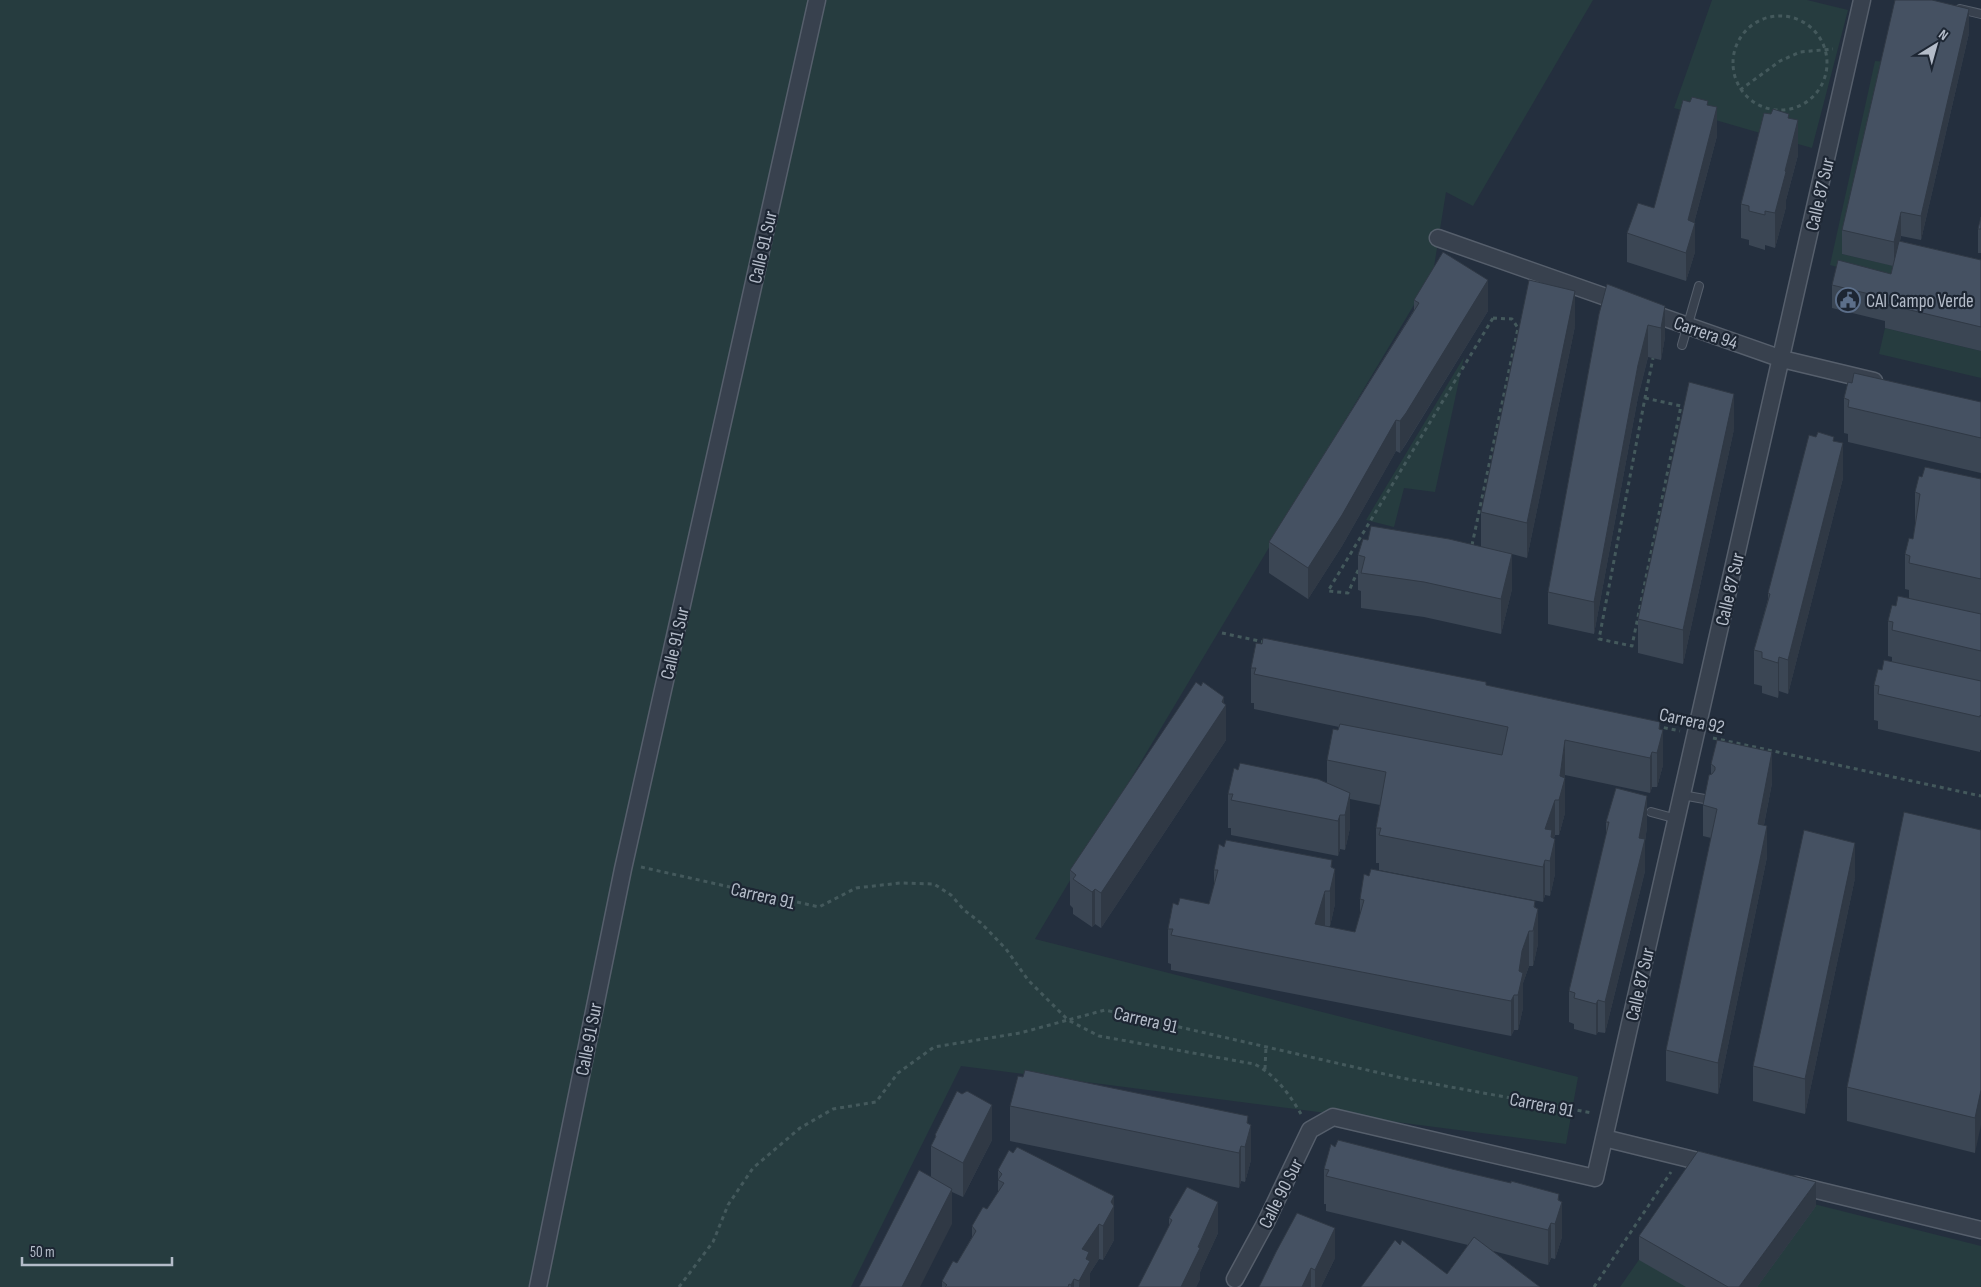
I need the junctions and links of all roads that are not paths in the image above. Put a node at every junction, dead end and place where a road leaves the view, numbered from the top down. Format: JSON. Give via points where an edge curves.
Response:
{"nodes":[{"id":1,"x":817,"y":0,"type":"edge"},
{"id":2,"x":1862,"y":0,"type":"edge"},
{"id":3,"x":1954,"y":8,"type":"edge"},
{"id":4,"x":1981,"y":14,"type":"edge"},
{"id":5,"x":1438,"y":238,"type":"dead end"},
{"id":6,"x":1699,"y":286,"type":"dead end"},
{"id":7,"x":1688,"y":326,"type":"junction"},
{"id":8,"x":1682,"y":345,"type":"dead end"},
{"id":9,"x":1782,"y":359,"type":"junction"},
{"id":10,"x":1886,"y":384,"type":"edge"},
{"id":11,"x":1682,"y":795,"type":"junction"},
{"id":12,"x":1710,"y":800,"type":"edge"},
{"id":13,"x":1651,"y":812,"type":"dead end"},
{"id":14,"x":1677,"y":818,"type":"junction"},
{"id":15,"x":1604,"y":1138,"type":"junction"},
{"id":16,"x":1728,"y":1168,"type":"edge"},
{"id":17,"x":1595,"y":1178,"type":"joint"},
{"id":18,"x":1784,"y":1182,"type":"edge"},
{"id":19,"x":1981,"y":1230,"type":"edge"},
{"id":20,"x":1235,"y":1279,"type":"dead end"},
{"id":21,"x":538,"y":1287,"type":"edge"}],
"edges":[{"from":1,"to":21,"type":"street","name":"Calle 91 Sur","via":[[623,869]]},
{"from":2,"to":9,"type":"street","name":"Calle 87 Sur"},
{"from":3,"to":4,"type":"lane"},
{"from":5,"to":7,"type":"street","name":"Carrera 94"},
{"from":6,"to":7,"type":"lane"},
{"from":7,"to":8,"type":"lane"},
{"from":7,"to":9,"type":"street","name":"Carrera 94"},
{"from":9,"to":10,"type":"street","name":"Carrera 94"},
{"from":9,"to":11,"type":"street","name":"Calle 87 Sur"},
{"from":11,"to":12,"type":"lane"},
{"from":11,"to":14,"type":"street","name":"Calle 87 Sur"},
{"from":13,"to":14,"type":"lane"},
{"from":14,"to":15,"type":"street","name":"Calle 87 Sur"},
{"from":15,"to":16,"type":"street"},
{"from":15,"to":17,"type":"street","name":"Calle 87 Sur"},
{"from":17,"to":20,"type":"street","name":"Calle 90 Sur","via":[[1333,1117],[1310,1130]]},
{"from":18,"to":19,"type":"street"}]}
